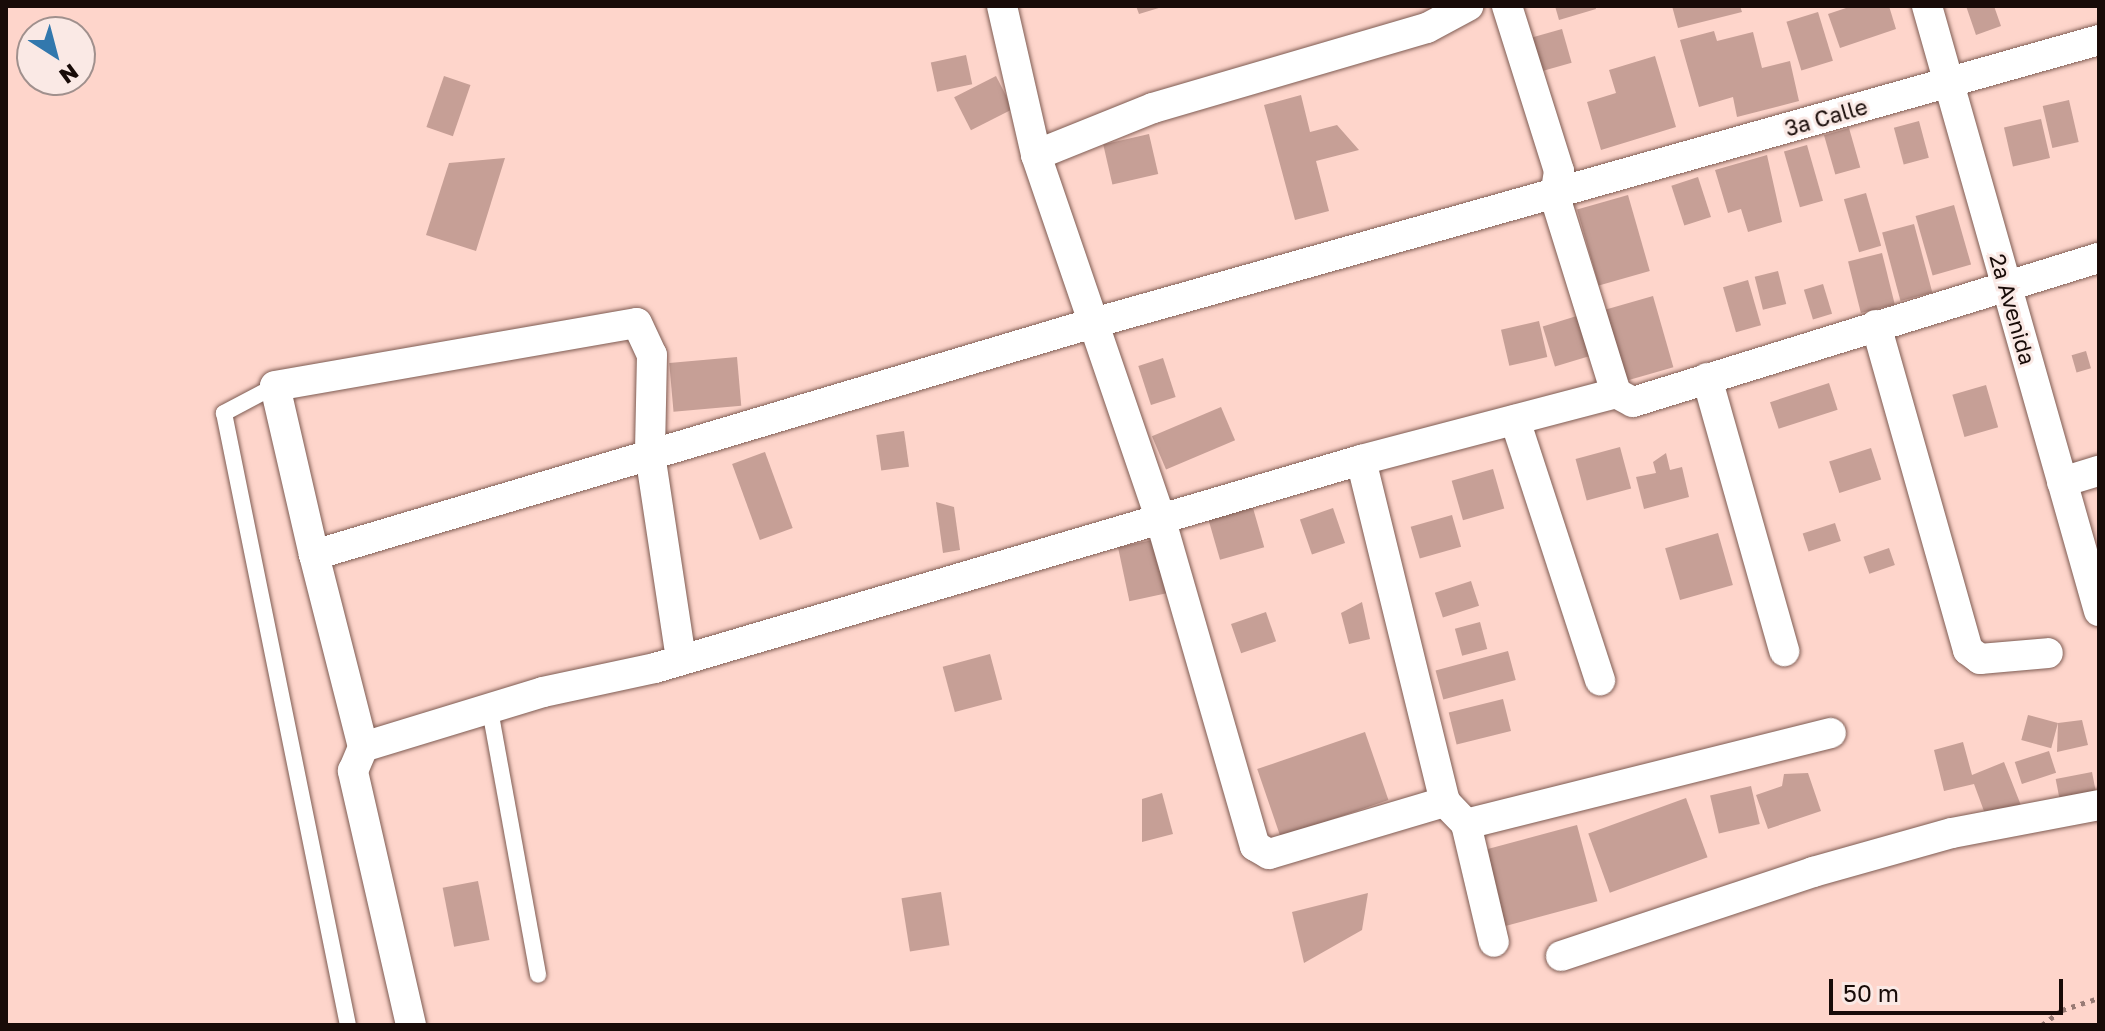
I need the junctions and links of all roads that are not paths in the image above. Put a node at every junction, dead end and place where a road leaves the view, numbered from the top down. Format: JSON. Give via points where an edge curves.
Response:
{"nodes":[{"id":1,"x":1002,"y":6,"type":"edge"},
{"id":2,"x":1468,"y":6,"type":"edge"},
{"id":3,"x":1507,"y":6,"type":"edge"},
{"id":4,"x":1927,"y":6,"type":"edge"},
{"id":5,"x":2099,"y":40,"type":"edge"},
{"id":6,"x":1948,"y":81,"type":"junction"},
{"id":7,"x":1036,"y":155,"type":"junction"},
{"id":8,"x":1555,"y":197,"type":"junction"},
{"id":9,"x":2099,"y":258,"type":"edge"},
{"id":10,"x":2006,"y":284,"type":"junction"},
{"id":11,"x":1090,"y":324,"type":"junction"},
{"id":12,"x":1876,"y":325,"type":"junction"},
{"id":13,"x":1707,"y":378,"type":"junction"},
{"id":14,"x":275,"y":386,"type":"junction"},
{"id":15,"x":1616,"y":393,"type":"junction"},
{"id":16,"x":1515,"y":420,"type":"junction"},
{"id":17,"x":650,"y":454,"type":"junction"},
{"id":18,"x":1361,"y":460,"type":"junction"},
{"id":19,"x":2099,"y":471,"type":"edge"},
{"id":20,"x":2062,"y":482,"type":"junction"},
{"id":21,"x":1161,"y":521,"type":"junction"},
{"id":22,"x":314,"y":555,"type":"junction"},
{"id":23,"x":2099,"y":611,"type":"edge"},
{"id":24,"x":1784,"y":651,"type":"dead end"},
{"id":25,"x":2048,"y":653,"type":"dead end"},
{"id":26,"x":681,"y":660,"type":"junction"},
{"id":27,"x":1600,"y":680,"type":"dead end"},
{"id":28,"x":490,"y":710,"type":"junction"},
{"id":29,"x":1831,"y":733,"type":"dead end"},
{"id":30,"x":363,"y":747,"type":"junction"},
{"id":31,"x":1445,"y":802,"type":"junction"},
{"id":32,"x":2099,"y":805,"type":"edge"},
{"id":33,"x":1466,"y":824,"type":"junction"},
{"id":34,"x":1494,"y":942,"type":"dead end"},
{"id":35,"x":1561,"y":956,"type":"dead end"},
{"id":36,"x":538,"y":975,"type":"dead end"},
{"id":37,"x":348,"y":1025,"type":"edge"},
{"id":38,"x":411,"y":1025,"type":"edge"}],
"edges":[{"from":1,"to":7,"type":"street"},
{"from":2,"to":7,"type":"street","via":[[1427,28],[1153,108]]},
{"from":3,"to":8,"type":"street","via":[[1559,171]]},
{"from":4,"to":6,"type":"street","name":"2a Avenida"},
{"from":5,"to":6,"type":"street","name":"3a Calle"},
{"from":6,"to":8,"type":"street","name":"3a Calle"},
{"from":6,"to":10,"type":"street","name":"2a Avenida"},
{"from":7,"to":11,"type":"street"},
{"from":8,"to":11,"type":"street","name":"3a Calle"},
{"from":8,"to":15,"type":"street"},
{"from":9,"to":10,"type":"street"},
{"from":10,"to":12,"type":"street"},
{"from":10,"to":20,"type":"street","name":"2a Avenida"},
{"from":11,"to":17,"type":"street","name":"3a Calle"},
{"from":11,"to":21,"type":"street"},
{"from":12,"to":13,"type":"street"},
{"from":12,"to":25,"type":"street","via":[[1968,650],[1980,659]]},
{"from":13,"to":15,"type":"street","via":[[1633,402]]},
{"from":13,"to":24,"type":"street"},
{"from":14,"to":17,"type":"street","via":[[637,323],[652,355]]},
{"from":14,"to":22,"type":"street"},
{"from":14,"to":37,"type":"lane","via":[[224,413]]},
{"from":15,"to":16,"type":"street"},
{"from":16,"to":18,"type":"street"},
{"from":16,"to":27,"type":"street"},
{"from":17,"to":22,"type":"street","name":"3a Calle"},
{"from":17,"to":26,"type":"street"},
{"from":18,"to":21,"type":"street"},
{"from":18,"to":31,"type":"street"},
{"from":19,"to":20,"type":"street"},
{"from":20,"to":23,"type":"street","name":"2a Avenida"},
{"from":21,"to":26,"type":"street"},
{"from":21,"to":31,"type":"street","via":[[1255,846],[1269,854]]},
{"from":22,"to":30,"type":"street"},
{"from":26,"to":28,"type":"street"},
{"from":28,"to":30,"type":"street"},
{"from":28,"to":36,"type":"lane"},
{"from":29,"to":33,"type":"street"},
{"from":30,"to":38,"type":"street","via":[[353,771]]},
{"from":31,"to":33,"type":"street"},
{"from":32,"to":35,"type":"street","via":[[1952,833],[1813,872]]},
{"from":33,"to":34,"type":"street"}]}
